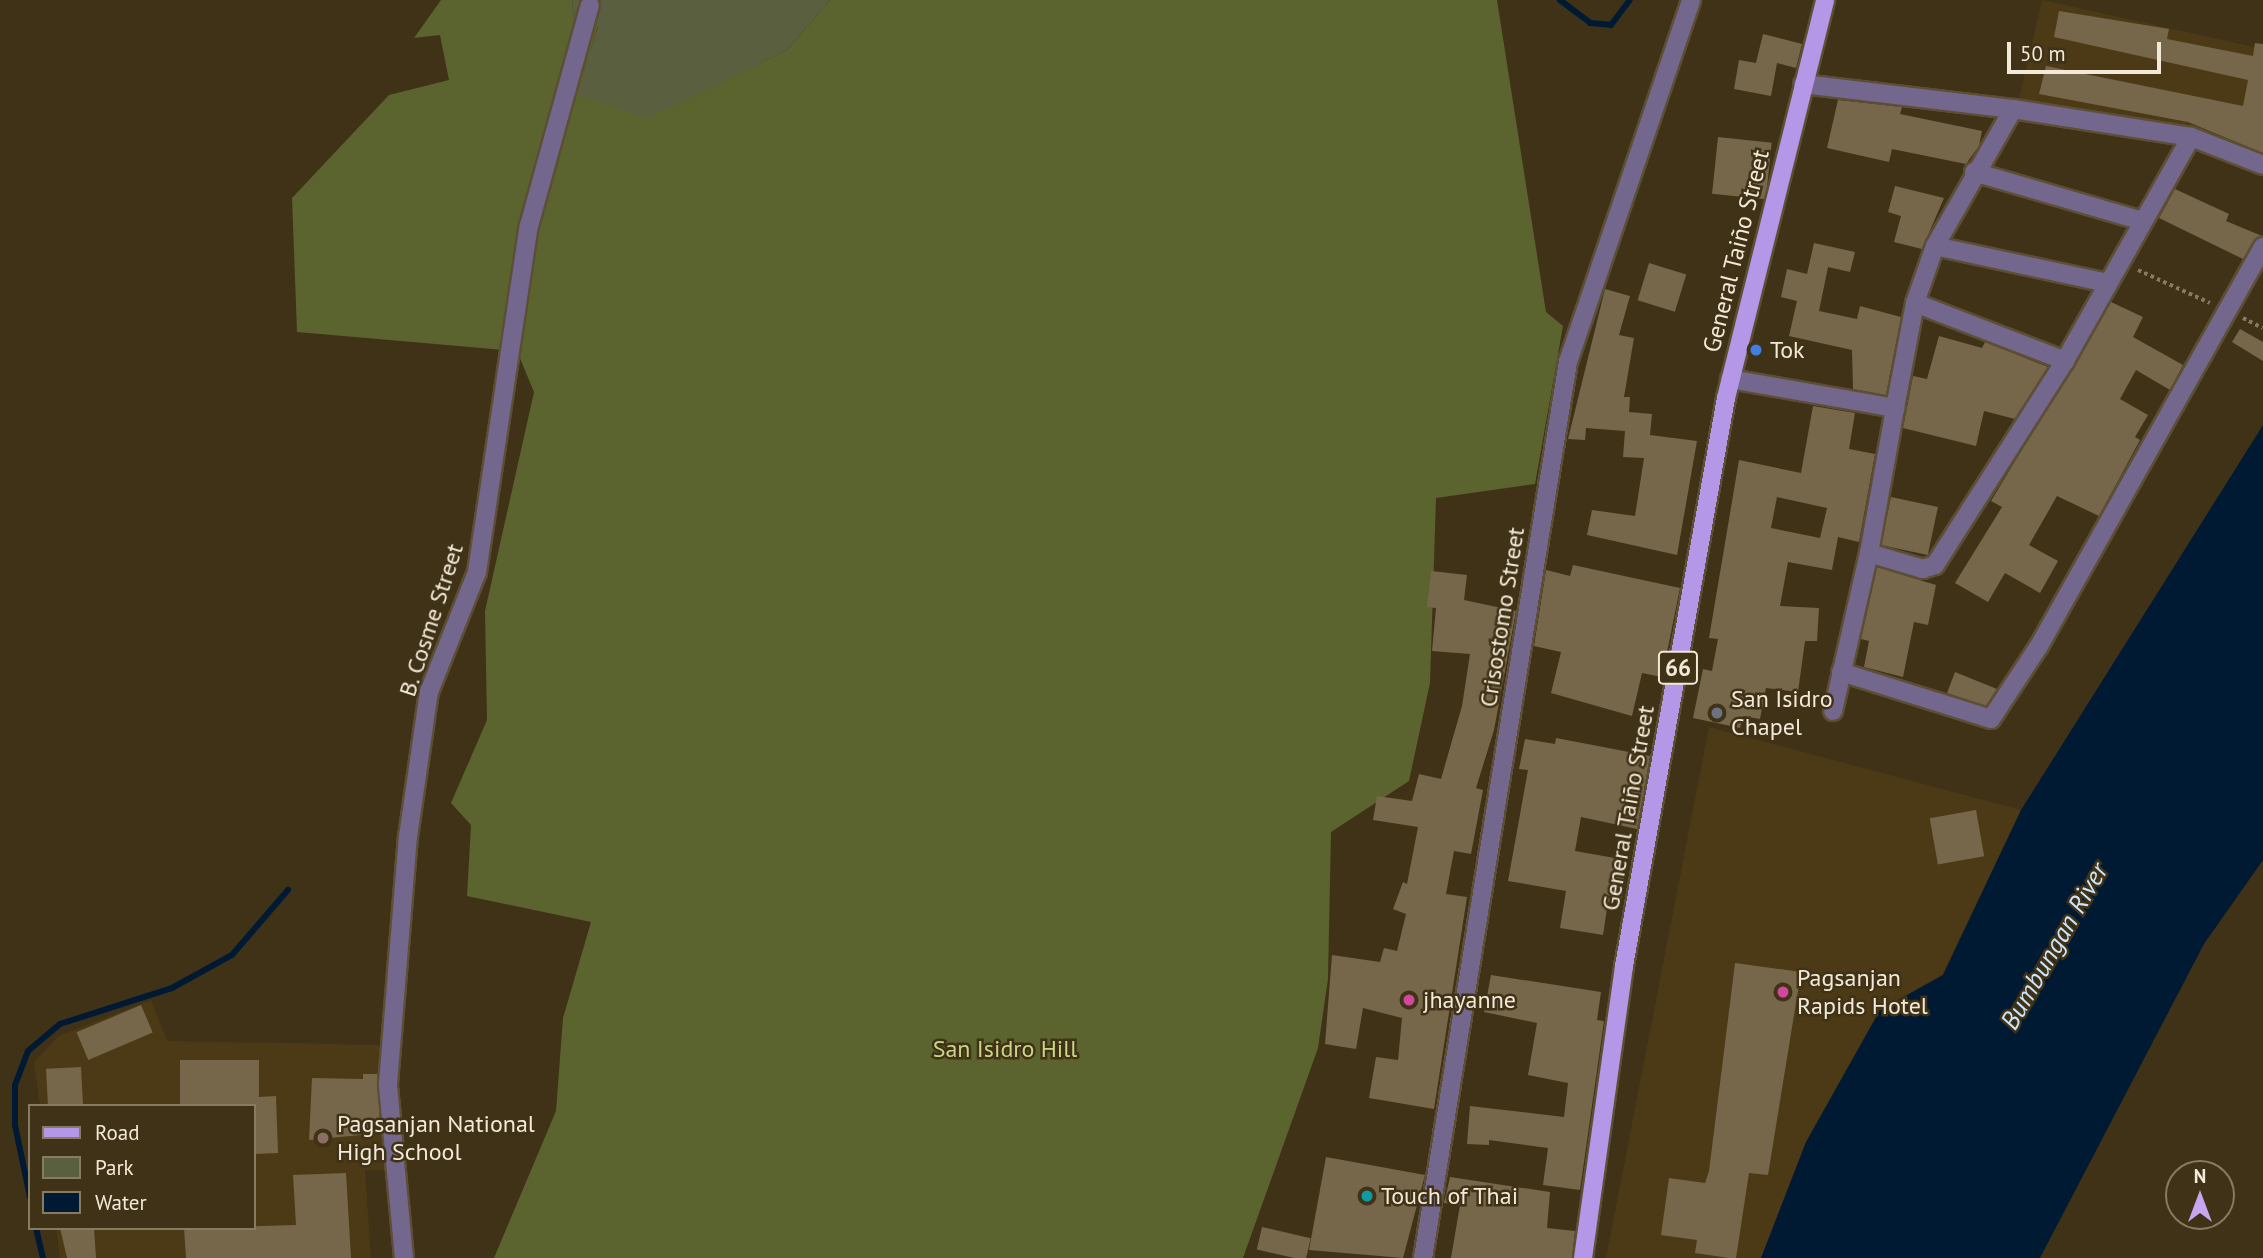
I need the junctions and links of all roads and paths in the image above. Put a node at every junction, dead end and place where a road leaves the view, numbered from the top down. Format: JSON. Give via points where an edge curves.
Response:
{"nodes":[{"id":1,"x":1690,"y":0,"type":"edge"},
{"id":2,"x":1825,"y":0,"type":"edge"},
{"id":3,"x":590,"y":5,"type":"dead end"},
{"id":4,"x":1803,"y":84,"type":"junction"},
{"id":5,"x":2013,"y":109,"type":"junction"},
{"id":6,"x":2191,"y":137,"type":"junction"},
{"id":7,"x":2263,"y":165,"type":"edge"},
{"id":8,"x":1973,"y":172,"type":"junction"},
{"id":9,"x":2143,"y":221,"type":"junction"},
{"id":10,"x":1935,"y":246,"type":"junction"},
{"id":11,"x":2263,"y":247,"type":"edge"},
{"id":12,"x":2122,"y":262,"type":"junction"},
{"id":13,"x":2109,"y":283,"type":"junction"},
{"id":14,"x":1915,"y":303,"type":"junction"},
{"id":15,"x":2229,"y":312,"type":"junction"},
{"id":16,"x":2263,"y":328,"type":"edge"},
{"id":17,"x":2065,"y":361,"type":"junction"},
{"id":18,"x":1730,"y":379,"type":"junction"},
{"id":19,"x":1895,"y":408,"type":"junction"},
{"id":20,"x":1869,"y":553,"type":"junction"},
{"id":21,"x":1841,"y":672,"type":"junction"},
{"id":22,"x":1833,"y":711,"type":"dead end"},
{"id":23,"x":404,"y":1258,"type":"edge"},
{"id":24,"x":1423,"y":1258,"type":"edge"},
{"id":25,"x":1583,"y":1258,"type":"edge"}],
"edges":[{"from":1,"to":24,"type":"street","name":"Crisostomo Street","via":[[1568,362]]},
{"from":2,"to":4,"type":"main road","number":"66"},
{"from":3,"to":23,"type":"street","name":"B. Cosme Street","via":[[529,226],[477,572],[429,692],[408,837],[388,1084]]},
{"from":4,"to":5,"type":"street"},
{"from":4,"to":18,"type":"main road","name":"General Taiño Street","number":"66"},
{"from":5,"to":6,"type":"street"},
{"from":5,"to":8,"type":"street"},
{"from":6,"to":7,"type":"street"},
{"from":6,"to":9,"type":"street"},
{"from":8,"to":9,"type":"street"},
{"from":8,"to":10,"type":"street"},
{"from":9,"to":12,"type":"street"},
{"from":10,"to":13,"type":"street"},
{"from":10,"to":14,"type":"street"},
{"from":11,"to":15,"type":"street"},
{"from":12,"to":13,"type":"street"},
{"from":12,"to":15,"type":"path"},
{"from":13,"to":17,"type":"street"},
{"from":14,"to":17,"type":"street"},
{"from":14,"to":19,"type":"street"},
{"from":15,"to":16,"type":"path"},
{"from":15,"to":21,"type":"street","via":[[2039,646],[1991,719]]},
{"from":17,"to":20,"type":"street","via":[[1936,565],[1923,569]]},
{"from":18,"to":19,"type":"street"},
{"from":18,"to":25,"type":"main road","name":"General Taiño Street","number":"66","via":[[1624,966]]},
{"from":19,"to":20,"type":"street"},
{"from":20,"to":21,"type":"street"},
{"from":21,"to":22,"type":"street"}]}
